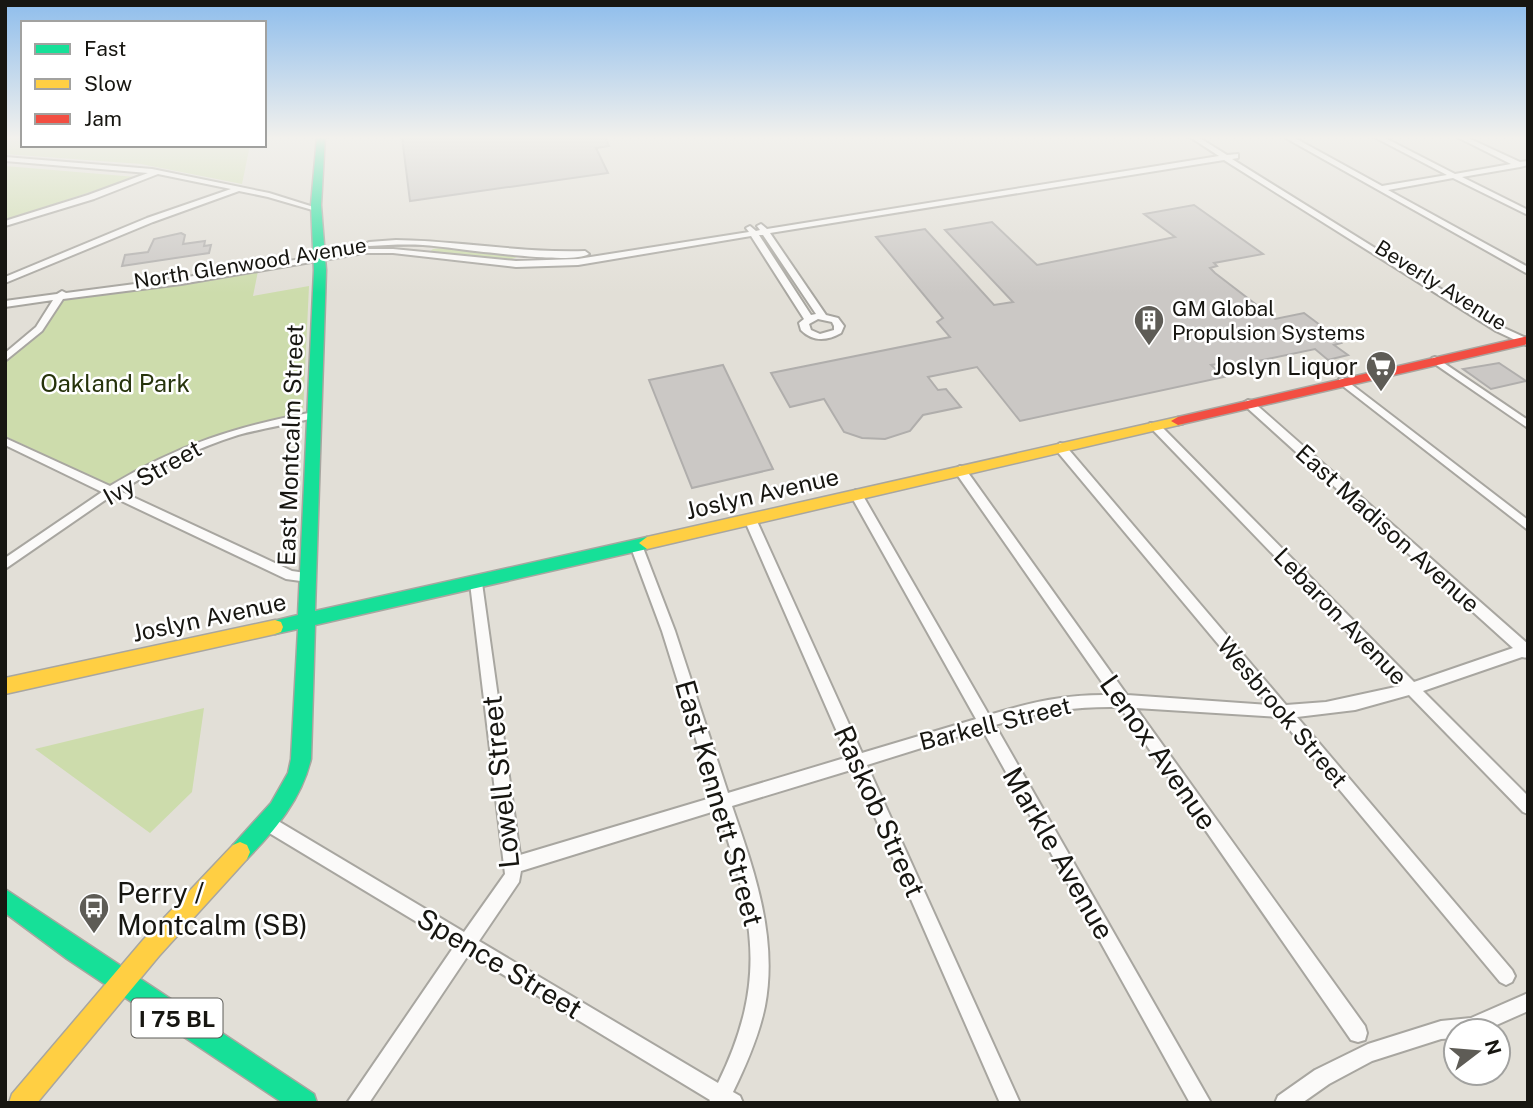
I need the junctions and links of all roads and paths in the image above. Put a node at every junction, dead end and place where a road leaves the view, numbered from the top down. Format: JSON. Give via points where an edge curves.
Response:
{"nodes":[{"id":1,"x":114,"y":189,"type":"edge"},
{"id":2,"x":239,"y":189,"type":"joint"},
{"id":3,"x":317,"y":189,"type":"edge"},
{"id":4,"x":993,"y":189,"type":"edge"},
{"id":5,"x":1034,"y":189,"type":"edge"},
{"id":6,"x":1280,"y":189,"type":"edge"},
{"id":7,"x":1380,"y":189,"type":"edge"},
{"id":8,"x":1479,"y":189,"type":"edge"},
{"id":9,"x":946,"y":196,"type":"junction"},
{"id":10,"x":901,"y":204,"type":"junction"},
{"id":11,"x":316,"y":209,"type":"junction"},
{"id":12,"x":889,"y":212,"type":"junction"},
{"id":13,"x":1528,"y":213,"type":"edge"},
{"id":14,"x":843,"y":220,"type":"junction"},
{"id":15,"x":5,"y":224,"type":"edge"},
{"id":16,"x":763,"y":229,"type":"junction"},
{"id":17,"x":752,"y":231,"type":"junction"},
{"id":18,"x":672,"y":240,"type":"junction"},
{"id":19,"x":496,"y":249,"type":"junction"},
{"id":20,"x":527,"y":252,"type":"junction"},
{"id":21,"x":320,"y":254,"type":"junction"},
{"id":22,"x":422,"y":256,"type":"junction"},
{"id":23,"x":433,"y":257,"type":"junction"},
{"id":24,"x":578,"y":262,"type":"junction"},
{"id":25,"x":1528,"y":271,"type":"edge"},
{"id":26,"x":5,"y":280,"type":"edge"},
{"id":27,"x":62,"y":294,"type":"junction"},
{"id":28,"x":5,"y":302,"type":"edge"},
{"id":29,"x":822,"y":316,"type":"junction"},
{"id":30,"x":809,"y":319,"type":"junction"},
{"id":31,"x":1526,"y":341,"type":"edge"},
{"id":32,"x":5,"y":358,"type":"edge"},
{"id":33,"x":1434,"y":360,"type":"junction"},
{"id":34,"x":1343,"y":381,"type":"junction"},
{"id":35,"x":1248,"y":403,"type":"junction"},
{"id":36,"x":314,"y":415,"type":"junction"},
{"id":37,"x":1154,"y":425,"type":"junction"},
{"id":38,"x":1528,"y":425,"type":"edge"},
{"id":39,"x":5,"y":441,"type":"edge"},
{"id":40,"x":1060,"y":447,"type":"junction"},
{"id":41,"x":960,"y":470,"type":"junction"},
{"id":42,"x":112,"y":492,"type":"junction"},
{"id":43,"x":856,"y":494,"type":"junction"},
{"id":44,"x":750,"y":519,"type":"junction"},
{"id":45,"x":1528,"y":526,"type":"edge"},
{"id":46,"x":636,"y":545,"type":"junction"},
{"id":47,"x":5,"y":565,"type":"edge"},
{"id":48,"x":308,"y":577,"type":"junction"},
{"id":49,"x":476,"y":583,"type":"junction"},
{"id":50,"x":306,"y":620,"type":"junction"},
{"id":51,"x":1526,"y":651,"type":"edge"},
{"id":52,"x":5,"y":686,"type":"edge"},
{"id":53,"x":1410,"y":687,"type":"junction"},
{"id":54,"x":1122,"y":700,"type":"junction"},
{"id":55,"x":1282,"y":711,"type":"junction"},
{"id":56,"x":985,"y":722,"type":"junction"},
{"id":57,"x":858,"y":760,"type":"junction"},
{"id":58,"x":722,"y":801,"type":"junction"},
{"id":59,"x":1528,"y":807,"type":"edge"},
{"id":60,"x":267,"y":824,"type":"junction"},
{"id":61,"x":513,"y":864,"type":"junction"},
{"id":62,"x":5,"y":900,"type":"edge"},
{"id":63,"x":468,"y":944,"type":"junction"},
{"id":64,"x":1506,"y":976,"type":"dead end"},
{"id":65,"x":122,"y":981,"type":"junction"},
{"id":66,"x":1528,"y":1002,"type":"edge"},
{"id":67,"x":1357,"y":1033,"type":"dead end"},
{"id":68,"x":724,"y":1100,"type":"edge"},
{"id":69,"x":21,"y":1103,"type":"edge"},
{"id":70,"x":305,"y":1103,"type":"edge"},
{"id":71,"x":357,"y":1103,"type":"edge"},
{"id":72,"x":1010,"y":1103,"type":"edge"},
{"id":73,"x":1201,"y":1103,"type":"edge"},
{"id":74,"x":1285,"y":1103,"type":"edge"}],
"edges":[{"from":1,"to":15,"type":"street"},
{"from":2,"to":11,"type":"street"},
{"from":2,"to":26,"type":"street"},
{"from":3,"to":11,"type":"main road","name":"East Montcalm Street"},
{"from":4,"to":9,"type":"street","name":"North Glenwood Avenue"},
{"from":5,"to":12,"type":"street","name":"North Glenwood Avenue"},
{"from":6,"to":31,"type":"street","name":"Beverly Avenue","via":[[1499,329]]},
{"from":7,"to":25,"type":"street"},
{"from":8,"to":13,"type":"street"},
{"from":9,"to":10,"type":"street","name":"North Glenwood Avenue"},
{"from":9,"to":12,"type":"street","name":"North Glenwood Avenue","via":[[949,200]]},
{"from":10,"to":14,"type":"street","name":"North Glenwood Avenue","via":[[845,215]]},
{"from":10,"to":16,"type":"street","name":"North Glenwood Avenue"},
{"from":11,"to":21,"type":"main road","name":"East Montcalm Street"},
{"from":12,"to":14,"type":"street","name":"North Glenwood Avenue"},
{"from":14,"to":16,"type":"street","name":"North Glenwood Avenue"},
{"from":16,"to":17,"type":"street","name":"North Glenwood Avenue"},
{"from":16,"to":29,"type":"street"},
{"from":17,"to":18,"type":"street","name":"North Glenwood Avenue"},
{"from":17,"to":24,"type":"street","name":"North Glenwood Avenue"},
{"from":17,"to":30,"type":"street"},
{"from":18,"to":20,"type":"street","name":"North Glenwood Avenue","via":[[583,254]]},
{"from":18,"to":24,"type":"street","name":"North Glenwood Avenue"},
{"from":19,"to":20,"type":"street","name":"North Glenwood Avenue"},
{"from":19,"to":21,"type":"street","name":"North Glenwood Avenue","via":[[399,242]]},
{"from":19,"to":22,"type":"street","name":"North Glenwood Avenue","via":[[435,247]]},
{"from":20,"to":23,"type":"street","name":"North Glenwood Avenue","via":[[528,257],[520,261]]},
{"from":21,"to":22,"type":"street","name":"North Glenwood Avenue","via":[[371,251]]},
{"from":21,"to":27,"type":"street","name":"North Glenwood Avenue","via":[[181,281]]},
{"from":21,"to":36,"type":"main road","name":"East Montcalm Street"},
{"from":22,"to":23,"type":"street","name":"North Glenwood Avenue"},
{"from":23,"to":24,"type":"street","name":"North Glenwood Avenue","via":[[516,264]]},
{"from":27,"to":28,"type":"street","name":"North Glenwood Avenue"},
{"from":27,"to":32,"type":"street","via":[[39,329]]},
{"from":29,"to":30,"type":"street"},
{"from":29,"to":30,"type":"street","via":[[835,320],[838,331],[813,335],[804,328]]},
{"from":31,"to":33,"type":"main road","name":"Joslyn Avenue"},
{"from":33,"to":34,"type":"main road","name":"Joslyn Avenue"},
{"from":33,"to":38,"type":"street"},
{"from":34,"to":35,"type":"main road","name":"Joslyn Avenue"},
{"from":34,"to":45,"type":"street"},
{"from":35,"to":37,"type":"main road","name":"Joslyn Avenue"},
{"from":35,"to":51,"type":"street","name":"East Madison Avenue"},
{"from":36,"to":42,"type":"street","name":"Ivy Street","via":[[212,440],[160,462]]},
{"from":36,"to":48,"type":"main road","name":"East Montcalm Street"},
{"from":37,"to":40,"type":"main road","name":"Joslyn Avenue"},
{"from":37,"to":53,"type":"street","name":"Lebaron Avenue"},
{"from":39,"to":42,"type":"street"},
{"from":40,"to":41,"type":"main road","name":"Joslyn Avenue"},
{"from":40,"to":55,"type":"street","name":"Wesbrook Street"},
{"from":41,"to":43,"type":"main road","name":"Joslyn Avenue"},
{"from":41,"to":54,"type":"street","name":"Lenox Avenue"},
{"from":42,"to":47,"type":"street","name":"Ivy Street"},
{"from":42,"to":48,"type":"street","via":[[289,576]]},
{"from":43,"to":44,"type":"main road","name":"Joslyn Avenue"},
{"from":43,"to":56,"type":"street","name":"Markle Avenue"},
{"from":44,"to":46,"type":"main road","name":"Joslyn Avenue"},
{"from":44,"to":57,"type":"street","name":"Raskob Street"},
{"from":46,"to":49,"type":"main road","name":"Joslyn Avenue"},
{"from":46,"to":58,"type":"street","name":"East Kennett Street"},
{"from":48,"to":50,"type":"main road","name":"East Montcalm Street"},
{"from":49,"to":50,"type":"main road","name":"Joslyn Avenue"},
{"from":49,"to":61,"type":"street","name":"Lowell Street"},
{"from":50,"to":52,"type":"main road","name":"Joslyn Avenue"},
{"from":50,"to":60,"type":"main road","name":"East Montcalm Street","via":[[300,767],[290,793]]},
{"from":51,"to":53,"type":"street","name":"Barkell Street"},
{"from":53,"to":55,"type":"street","name":"Barkell Street","via":[[1339,706]]},
{"from":53,"to":59,"type":"street","name":"Lebaron Avenue"},
{"from":54,"to":55,"type":"street","name":"Barkell Street"},
{"from":54,"to":56,"type":"street","name":"Barkell Street","via":[[1053,704]]},
{"from":54,"to":67,"type":"street","name":"Lenox Avenue"},
{"from":55,"to":64,"type":"street","name":"Wesbrook Street"},
{"from":56,"to":57,"type":"street","name":"Barkell Street"},
{"from":56,"to":73,"type":"street","name":"Markle Avenue"},
{"from":57,"to":58,"type":"street","name":"Barkell Street"},
{"from":57,"to":72,"type":"street","name":"Raskob Street"},
{"from":58,"to":61,"type":"street","name":"Barkell Street"},
{"from":58,"to":68,"type":"street","name":"East Kennett Street","via":[[754,905],[761,954],[751,1031]]},
{"from":60,"to":63,"type":"street","name":"Spence Street"},
{"from":60,"to":65,"type":"main road","name":"East Montcalm Street"},
{"from":61,"to":63,"type":"street","name":"Lowell Street","via":[[508,887]]},
{"from":62,"to":65,"type":"main road","number":"I 75 BL"},
{"from":63,"to":68,"type":"street","name":"Spence Street"},
{"from":63,"to":71,"type":"street","name":"Lowell Street"},
{"from":65,"to":69,"type":"main road","name":"East Montcalm Street"},
{"from":65,"to":70,"type":"main road","number":"I 75 BL"},
{"from":66,"to":74,"type":"street","via":[[1471,1027],[1441,1030],[1368,1053]]}]}
